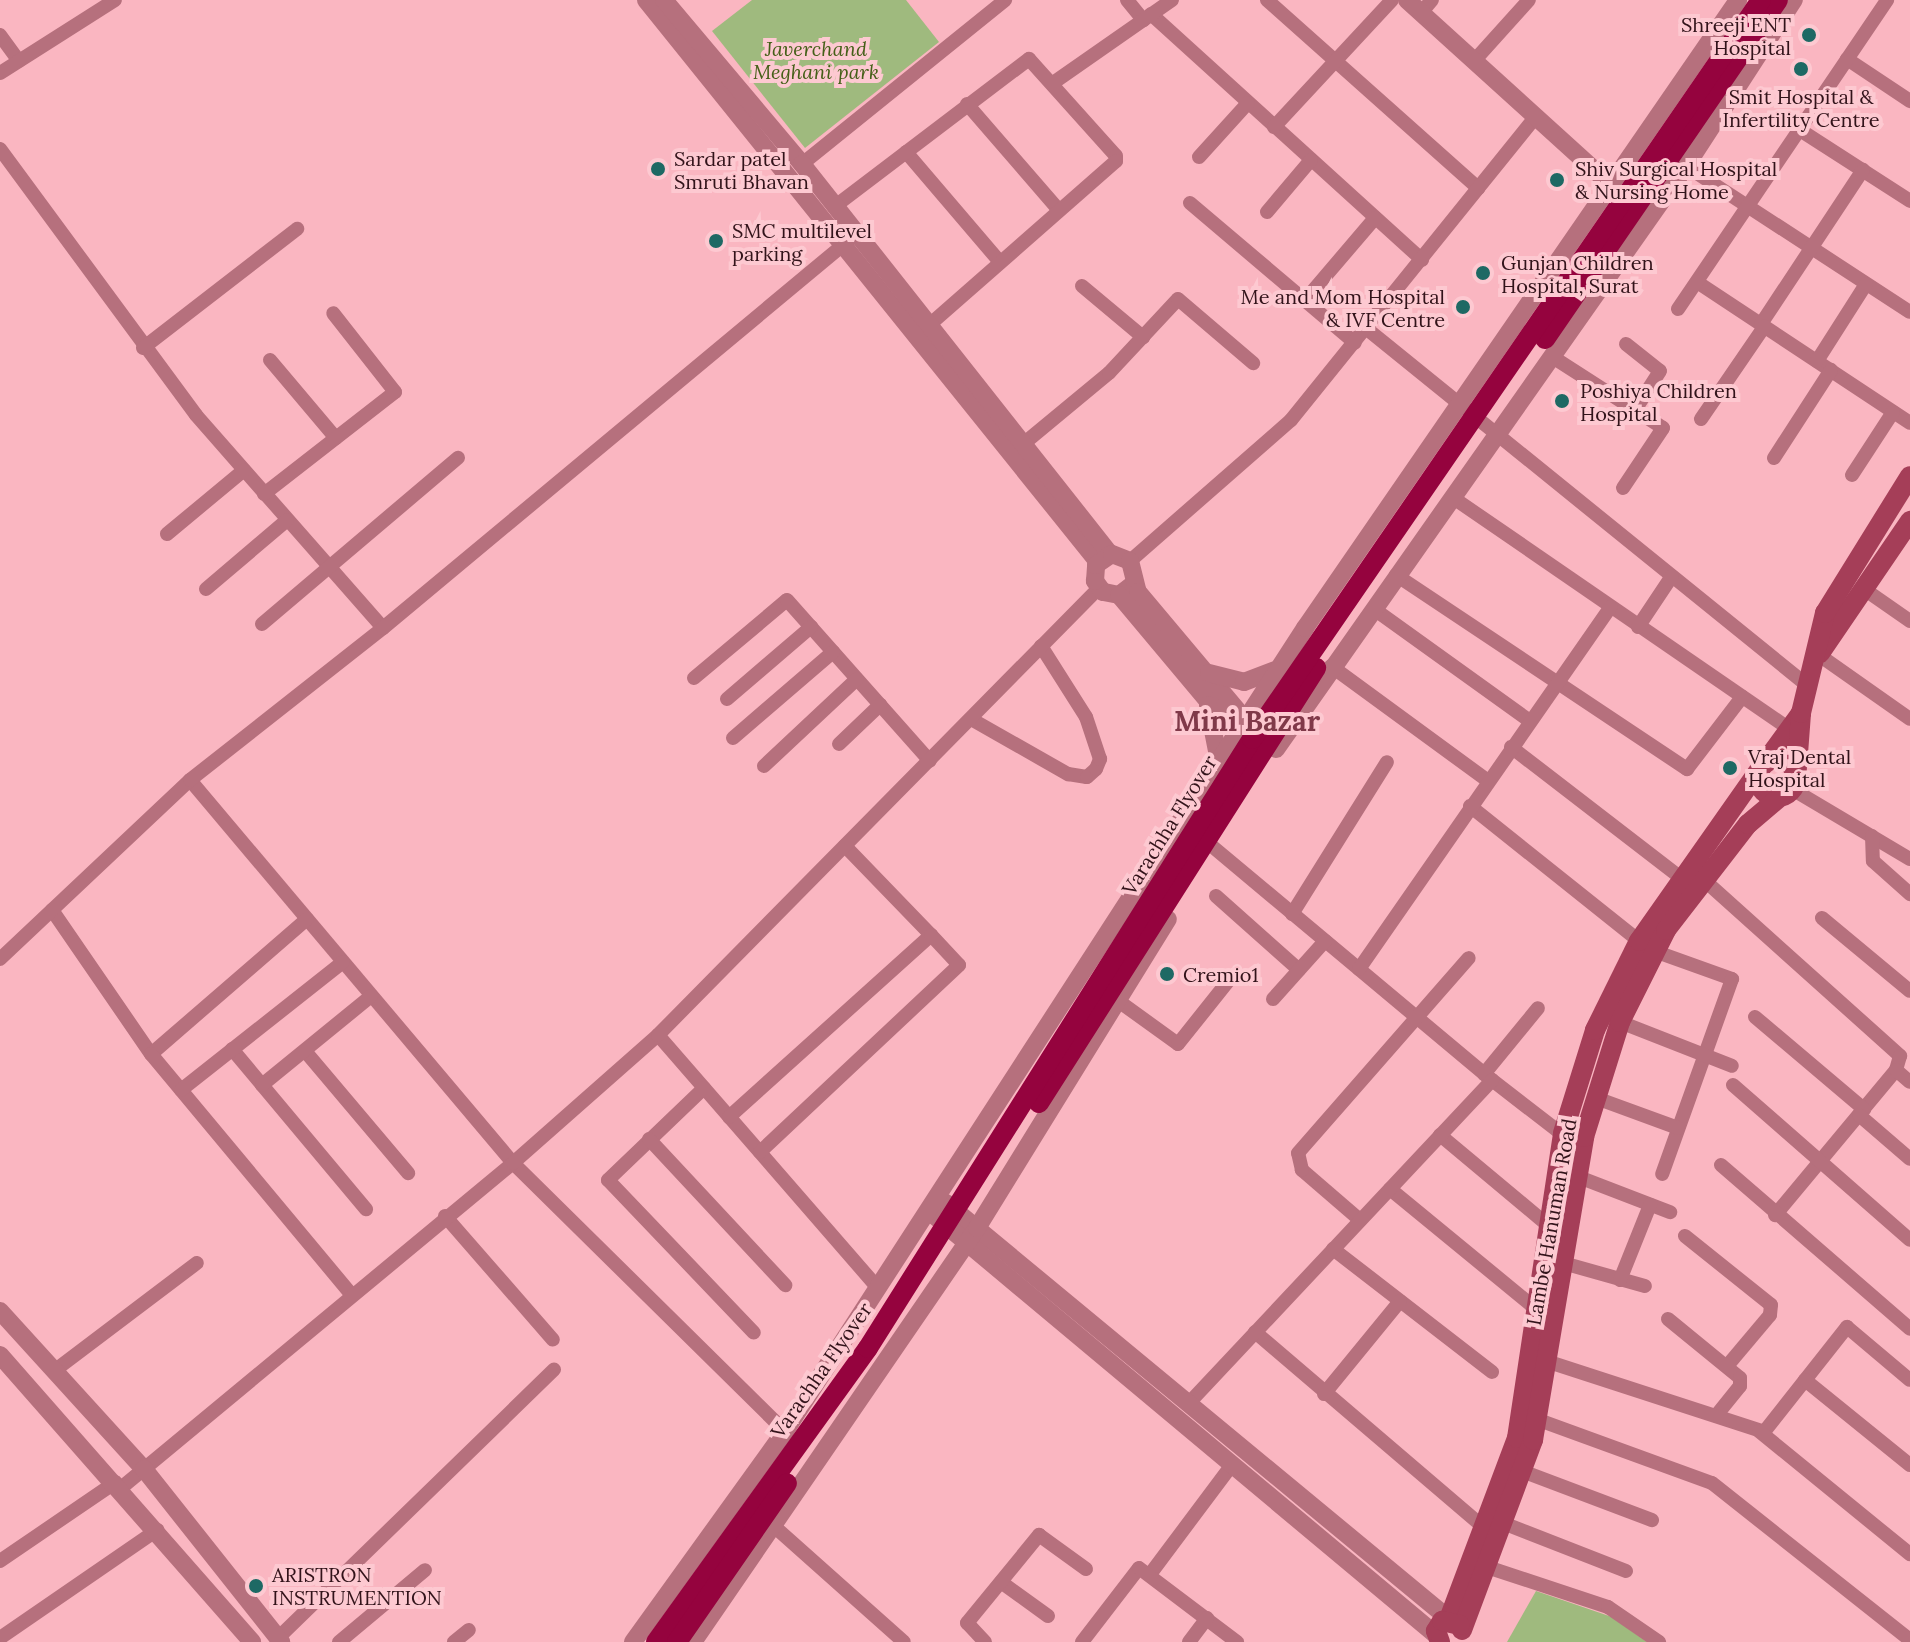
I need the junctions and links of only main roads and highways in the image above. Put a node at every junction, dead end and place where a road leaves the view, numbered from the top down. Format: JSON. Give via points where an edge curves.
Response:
{"nodes":[{"id":1,"x":1761,"y":0,"type":"edge"},
{"id":2,"x":1778,"y":0,"type":"edge"},
{"id":3,"x":1909,"y":478,"type":"edge"},
{"id":4,"x":1910,"y":521,"type":"edge"},
{"id":5,"x":1816,"y":659,"type":"junction"},
{"id":6,"x":1795,"y":721,"type":"junction"},
{"id":7,"x":1762,"y":766,"type":"junction"},
{"id":8,"x":1789,"y":789,"type":"junction"},
{"id":9,"x":1646,"y":946,"type":"junction"},
{"id":10,"x":1574,"y":1135,"type":"junction"},
{"id":11,"x":1495,"y":1530,"type":"junction"},
{"id":12,"x":1446,"y":1635,"type":"edge"},
{"id":13,"x":656,"y":1642,"type":"edge"},
{"id":14,"x":677,"y":1642,"type":"edge"}],
"edges":[{"from":1,"to":13,"type":"main road","name":"Varachha Flyover","via":[[1252,739],[868,1348]]},
{"from":2,"to":14,"type":"main road","name":"Varachha Flyover","via":[[1319,664],[895,1328]]},
{"from":3,"to":5,"type":"main road","via":[[1839,585],[1825,613]]},
{"from":4,"to":5,"type":"main road"},
{"from":5,"to":6,"type":"main road"},
{"from":6,"to":7,"type":"main road","name":"Lambe Hanuman Road"},
{"from":6,"to":8,"type":"main road"},
{"from":7,"to":8,"type":"main road","via":[[1763,791]]},
{"from":7,"to":8,"type":"main road","via":[[1785,761]]},
{"from":7,"to":9,"type":"main road","name":"Lambe Hanuman Road","via":[[1680,877]]},
{"from":8,"to":9,"type":"main road","name":"Lambe Hanuman Road","via":[[1748,824]]},
{"from":9,"to":10,"type":"main road","name":"Lambe Hanuman Road","via":[[1596,1098]]},
{"from":9,"to":10,"type":"main road","name":"Lambe Hanuman Road","via":[[1595,1030]]},
{"from":10,"to":11,"type":"main road","name":"Lambe Hanuman Road","via":[[1549,1226],[1517,1438]]},
{"from":10,"to":11,"type":"main road","name":"Lambe Hanuman Road","via":[[1576,1176],[1536,1419],[1522,1471]]},
{"from":11,"to":12,"type":"main road","name":"Lambe Hanuman Road"},
{"from":11,"to":12,"type":"main road","name":"Lambe Hanuman Road","via":[[1487,1567]]}]}
